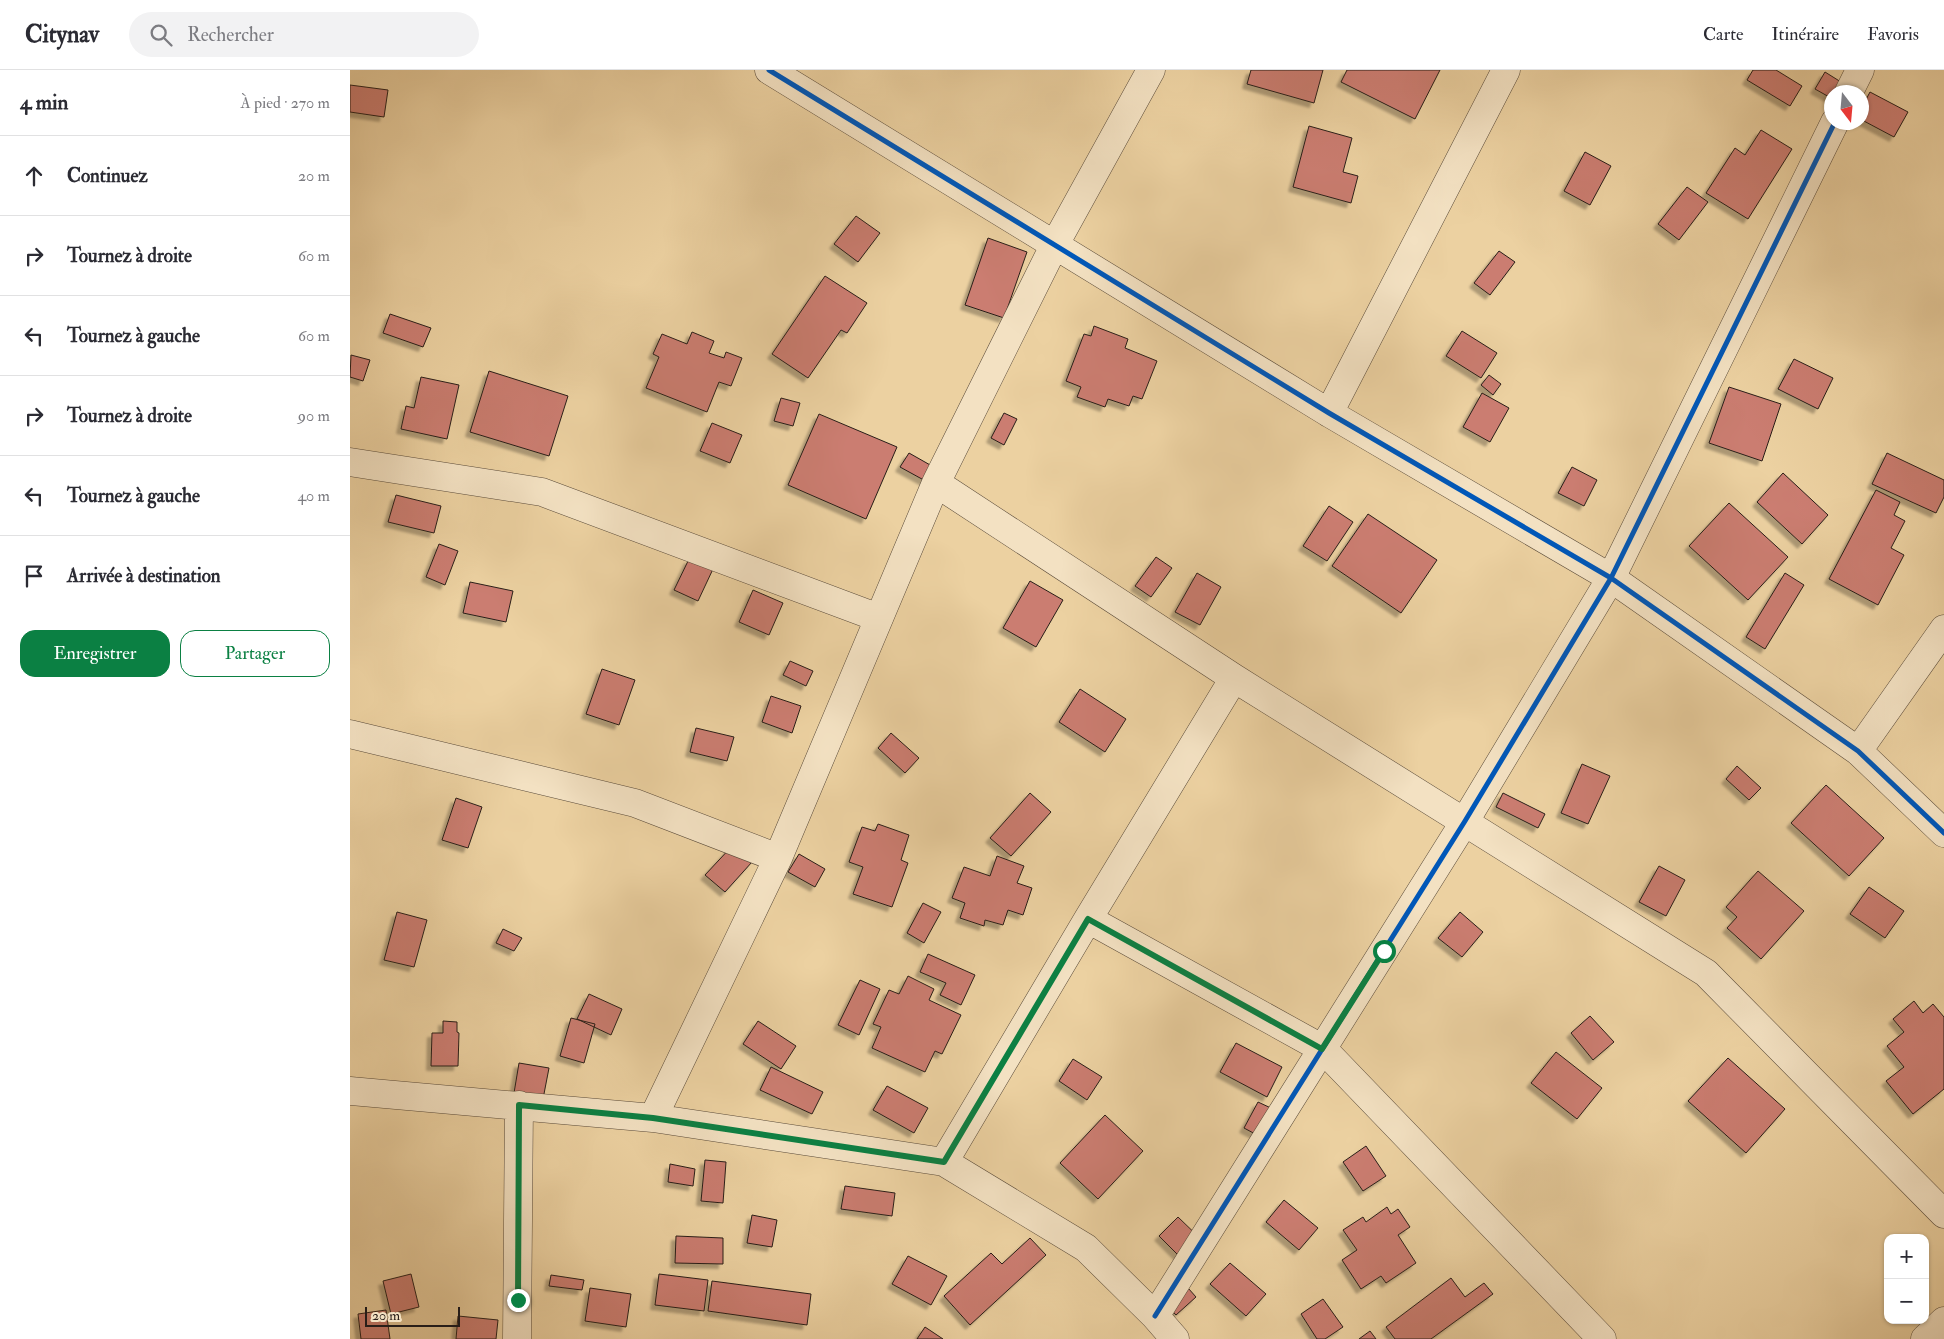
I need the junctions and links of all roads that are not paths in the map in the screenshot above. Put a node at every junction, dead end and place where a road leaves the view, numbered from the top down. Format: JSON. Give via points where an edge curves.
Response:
{"nodes":[{"id":1,"x":769,"y":70,"type":"edge"},
{"id":2,"x":1151,"y":70,"type":"edge"},
{"id":3,"x":1506,"y":70,"type":"edge"},
{"id":4,"x":1860,"y":70,"type":"edge"},
{"id":5,"x":1852,"y":85,"type":"edge"},
{"id":6,"x":1831,"y":130,"type":"edge"},
{"id":7,"x":1054,"y":246,"type":"junction"},
{"id":8,"x":1329,"y":413,"type":"junction"},
{"id":9,"x":350,"y":462,"type":"edge"},
{"id":10,"x":936,"y":483,"type":"junction"},
{"id":11,"x":1611,"y":578,"type":"junction"},
{"id":12,"x":879,"y":618,"type":"junction"},
{"id":13,"x":1944,"y":629,"type":"edge"},
{"id":14,"x":1234,"y":678,"type":"junction"},
{"id":15,"x":350,"y":734,"type":"edge"},
{"id":16,"x":1858,"y":750,"type":"junction"},
{"id":17,"x":1466,"y":821,"type":"junction"},
{"id":18,"x":1944,"y":833,"type":"edge"},
{"id":19,"x":778,"y":858,"type":"junction"},
{"id":20,"x":1088,"y":919,"type":"junction"},
{"id":21,"x":1322,"y":1049,"type":"junction"},
{"id":22,"x":350,"y":1091,"type":"edge"},
{"id":23,"x":519,"y":1105,"type":"junction"},
{"id":24,"x":653,"y":1118,"type":"junction"},
{"id":25,"x":944,"y":1162,"type":"junction"},
{"id":26,"x":1944,"y":1214,"type":"edge"},
{"id":27,"x":1155,"y":1316,"type":"junction"},
{"id":28,"x":1944,"y":1321,"type":"edge"},
{"id":29,"x":518,"y":1339,"type":"edge"},
{"id":30,"x":1175,"y":1339,"type":"edge"},
{"id":31,"x":1602,"y":1339,"type":"edge"},
{"id":32,"x":1925,"y":1339,"type":"edge"}],
"edges":[{"from":1,"to":7,"type":"street"},
{"from":2,"to":7,"type":"street"},
{"from":3,"to":8,"type":"street"},
{"from":4,"to":5,"type":"street"},
{"from":6,"to":11,"type":"street"},
{"from":7,"to":8,"type":"street"},
{"from":7,"to":10,"type":"street"},
{"from":8,"to":11,"type":"street"},
{"from":9,"to":12,"type":"street","via":[[542,492]]},
{"from":10,"to":12,"type":"street"},
{"from":10,"to":14,"type":"street"},
{"from":11,"to":16,"type":"street"},
{"from":11,"to":17,"type":"street"},
{"from":12,"to":19,"type":"street"},
{"from":13,"to":16,"type":"street"},
{"from":14,"to":17,"type":"street"},
{"from":14,"to":20,"type":"street"},
{"from":15,"to":19,"type":"street","via":[[635,803]]},
{"from":16,"to":18,"type":"street"},
{"from":17,"to":21,"type":"street"},
{"from":17,"to":26,"type":"street","via":[[1706,973]]},
{"from":19,"to":24,"type":"street"},
{"from":20,"to":21,"type":"street"},
{"from":20,"to":25,"type":"street"},
{"from":21,"to":27,"type":"street"},
{"from":21,"to":31,"type":"street"},
{"from":22,"to":23,"type":"street"},
{"from":23,"to":24,"type":"street"},
{"from":23,"to":29,"type":"street"},
{"from":24,"to":25,"type":"street"},
{"from":25,"to":27,"type":"street","via":[[1086,1248]]},
{"from":27,"to":30,"type":"street"},
{"from":28,"to":32,"type":"street"}]}
